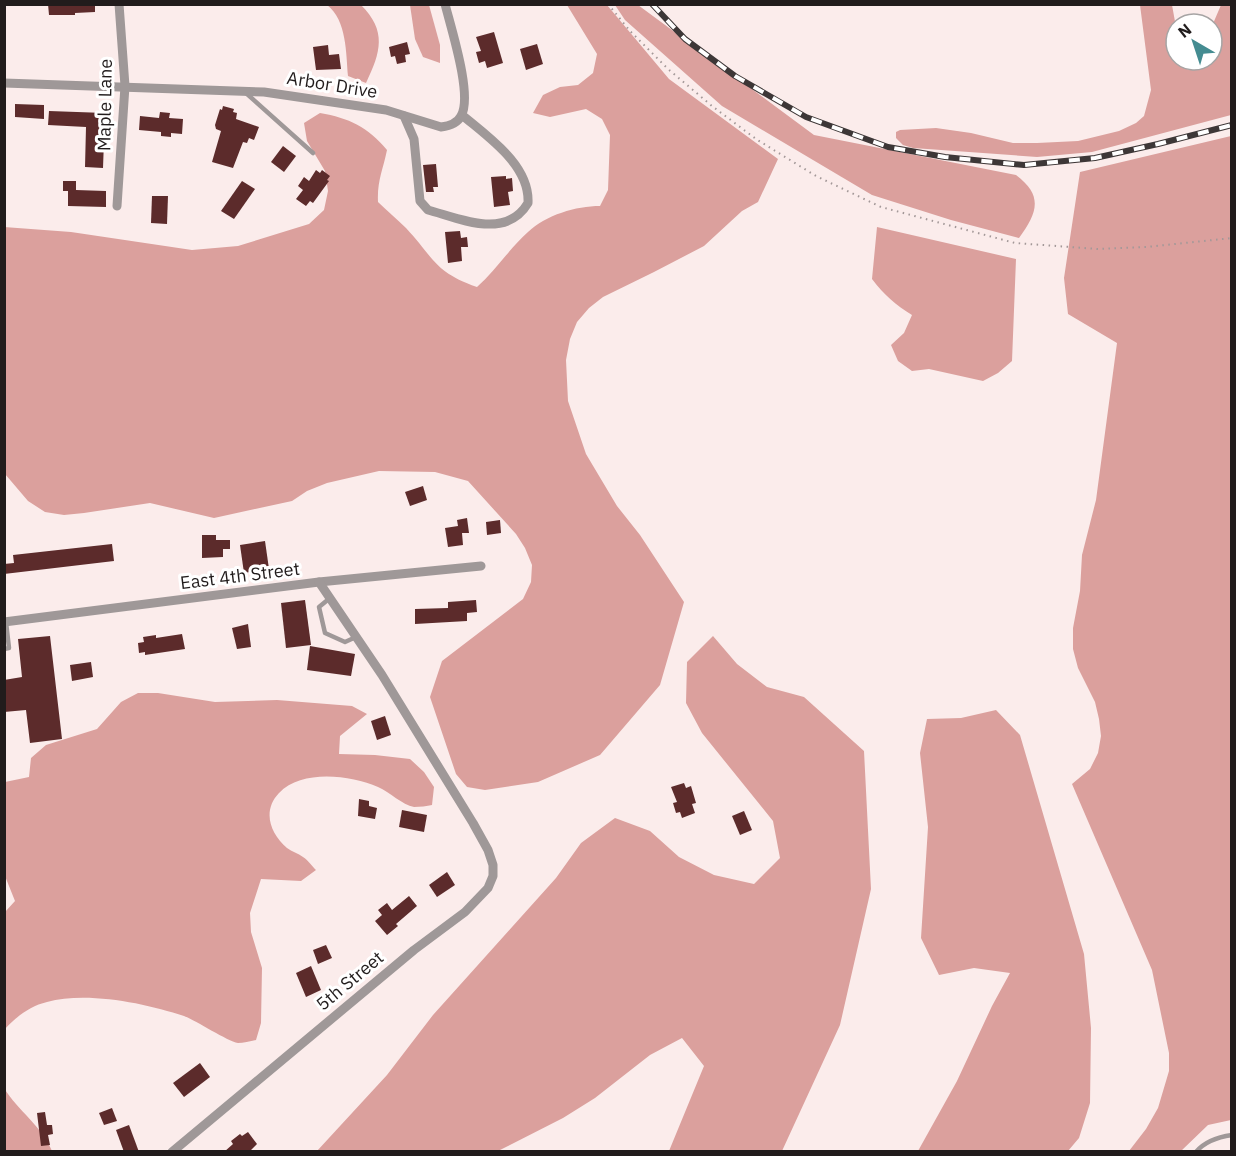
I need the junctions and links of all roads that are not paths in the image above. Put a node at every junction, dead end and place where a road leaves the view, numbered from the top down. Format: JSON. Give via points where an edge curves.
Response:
{"nodes":[{"id":1,"x":119,"y":4,"type":"edge"},
{"id":2,"x":445,"y":4,"type":"edge"},
{"id":3,"x":4,"y":83,"type":"edge"},
{"id":4,"x":125,"y":86,"type":"junction"},
{"id":5,"x":244,"y":91,"type":"junction"},
{"id":6,"x":462,"y":115,"type":"junction"},
{"id":7,"x":404,"y":116,"type":"junction"},
{"id":8,"x":313,"y":153,"type":"dead end"},
{"id":9,"x":117,"y":206,"type":"dead end"},
{"id":10,"x":481,"y":566,"type":"dead end"},
{"id":11,"x":320,"y":582,"type":"junction"},
{"id":12,"x":330,"y":598,"type":"junction"},
{"id":13,"x":5,"y":622,"type":"edge"},
{"id":14,"x":356,"y":637,"type":"junction"},
{"id":15,"x":4,"y":649,"type":"edge"},
{"id":16,"x":1232,"y":1135,"type":"edge"},
{"id":17,"x":172,"y":1152,"type":"edge"},
{"id":18,"x":1196,"y":1152,"type":"edge"}],
"edges":[{"from":1,"to":4,"type":"street","name":"Maple Lane"},
{"from":2,"to":6,"type":"street","via":[[466,97]]},
{"from":3,"to":4,"type":"street","name":"Arbor Drive"},
{"from":4,"to":5,"type":"street","name":"Arbor Drive"},
{"from":4,"to":9,"type":"street","name":"Maple Lane"},
{"from":5,"to":7,"type":"street","name":"Arbor Drive","via":[[386,110]]},
{"from":5,"to":8,"type":"lane"},
{"from":6,"to":7,"type":"street","name":"Arbor Drive","via":[[441,127]]},
{"from":6,"to":7,"type":"street","via":[[504,153],[526,183],[528,203],[517,218],[506,223],[482,224],[423,206],[414,139]]},
{"from":10,"to":11,"type":"street","name":"East 4th Street"},
{"from":11,"to":12,"type":"street","name":"5th Street"},
{"from":11,"to":13,"type":"street","name":"East 4th Street"},
{"from":12,"to":14,"type":"street","name":"5th Street"},
{"from":12,"to":14,"type":"lane","via":[[319,607],[325,633],[345,642]]},
{"from":13,"to":15,"type":"lane","via":[[9,648]]},
{"from":14,"to":17,"type":"street","name":"5th Street","via":[[468,814],[488,850],[493,876],[488,888],[465,912]]},
{"from":16,"to":18,"type":"lane","via":[[1218,1137]]}]}
